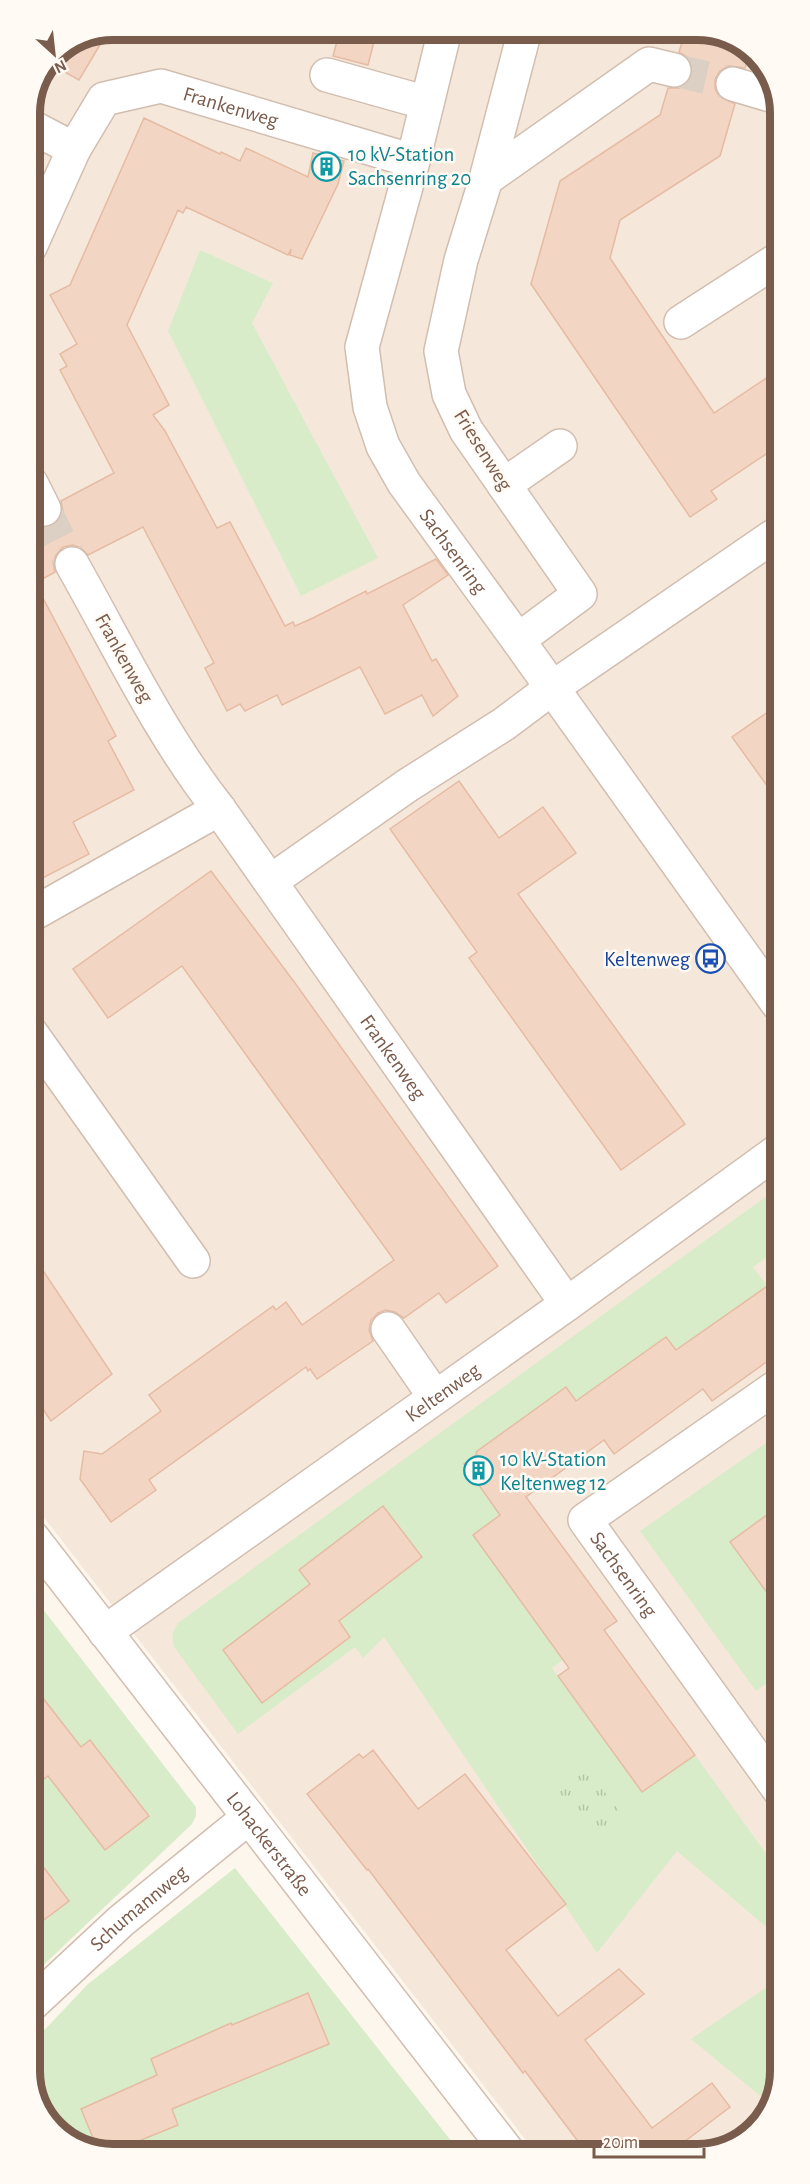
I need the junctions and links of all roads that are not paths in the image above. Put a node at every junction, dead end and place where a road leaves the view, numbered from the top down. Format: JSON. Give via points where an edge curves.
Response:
{"nodes":[{"id":1,"x":443,"y":41,"type":"edge"},
{"id":2,"x":522,"y":41,"type":"edge"},
{"id":3,"x":674,"y":70,"type":"tunnel mouth"},
{"id":4,"x":327,"y":75,"type":"dead end"},
{"id":5,"x":733,"y":84,"type":"tunnel mouth"},
{"id":6,"x":767,"y":94,"type":"edge"},
{"id":7,"x":428,"y":103,"type":"junction"},
{"id":8,"x":41,"y":132,"type":"edge"},
{"id":9,"x":74,"y":149,"type":"junction"},
{"id":10,"x":413,"y":160,"type":"junction"},
{"id":11,"x":486,"y":179,"type":"junction"},
{"id":12,"x":41,"y":223,"type":"edge"},
{"id":13,"x":770,"y":265,"type":"edge"},
{"id":14,"x":681,"y":322,"type":"dead end"},
{"id":15,"x":560,"y":446,"type":"dead end"},
{"id":16,"x":504,"y":485,"type":"junction"},
{"id":17,"x":770,"y":538,"type":"edge"},
{"id":18,"x":72,"y":564,"type":"tunnel mouth"},
{"id":19,"x":518,"y":640,"type":"junction"},
{"id":20,"x":552,"y":688,"type":"junction"},
{"id":21,"x":219,"y":809,"type":"junction"},
{"id":22,"x":271,"y":881,"type":"junction"},
{"id":23,"x":41,"y":910,"type":"edge"},
{"id":24,"x":770,"y":993,"type":"edge"},
{"id":25,"x":41,"y":1045,"type":"edge"},
{"id":26,"x":770,"y":1157,"type":"edge"},
{"id":27,"x":193,"y":1261,"type":"dead end"},
{"id":28,"x":567,"y":1304,"type":"junction"},
{"id":29,"x":388,"y":1329,"type":"dead end"},
{"id":30,"x":770,"y":1391,"type":"edge"},
{"id":31,"x":435,"y":1397,"type":"junction"},
{"id":32,"x":40,"y":1548,"type":"edge"},
{"id":33,"x":105,"y":1632,"type":"junction"},
{"id":34,"x":770,"y":1777,"type":"edge"},
{"id":35,"x":249,"y":1817,"type":"junction"},
{"id":36,"x":40,"y":1996,"type":"edge"},
{"id":37,"x":502,"y":2144,"type":"edge"}],
"edges":[{"from":1,"to":7,"type":"street","name":"Sachsenring"},
{"from":2,"to":11,"type":"street","name":"Friesenweg"},
{"from":3,"to":11,"type":"street","via":[[649,64]]},
{"from":4,"to":7,"type":"street"},
{"from":5,"to":6,"type":"street"},
{"from":7,"to":10,"type":"street","name":"Sachsenring"},
{"from":8,"to":9,"type":"street"},
{"from":9,"to":10,"type":"street","name":"Frankenweg","via":[[104,99],[161,86]]},
{"from":9,"to":12,"type":"street","name":"Frankenweg"},
{"from":10,"to":19,"type":"street","name":"Sachsenring","via":[[362,347],[370,407],[383,446],[404,483]]},
{"from":11,"to":16,"type":"street","name":"Friesenweg","via":[[461,260],[441,351],[450,394],[466,430]]},
{"from":13,"to":14,"type":"street"},
{"from":15,"to":16,"type":"street"},
{"from":16,"to":19,"type":"street","name":"Friesenweg","via":[[580,594]]},
{"from":17,"to":20,"type":"street"},
{"from":18,"to":21,"type":"street","name":"Frankenweg","via":[[162,726]]},
{"from":19,"to":20,"type":"street","name":"Sachsenring"},
{"from":20,"to":22,"type":"street"},
{"from":20,"to":24,"type":"street","name":"Sachsenring"},
{"from":21,"to":22,"type":"street","name":"Frankenweg"},
{"from":21,"to":23,"type":"street"},
{"from":22,"to":28,"type":"street","name":"Frankenweg"},
{"from":25,"to":27,"type":"street"},
{"from":26,"to":28,"type":"street","name":"Keltenweg"},
{"from":28,"to":31,"type":"street","name":"Keltenweg"},
{"from":29,"to":31,"type":"street"},
{"from":30,"to":34,"type":"street","name":"Sachsenring","via":[[585,1520]]},
{"from":31,"to":33,"type":"street","name":"Keltenweg"},
{"from":32,"to":33,"type":"street","name":"Lohackerstraße"},
{"from":33,"to":35,"type":"street","name":"Lohackerstraße"},
{"from":35,"to":36,"type":"street","name":"Schumannweg","via":[[121,1921]]},
{"from":35,"to":37,"type":"street","name":"Lohackerstraße"}]}
